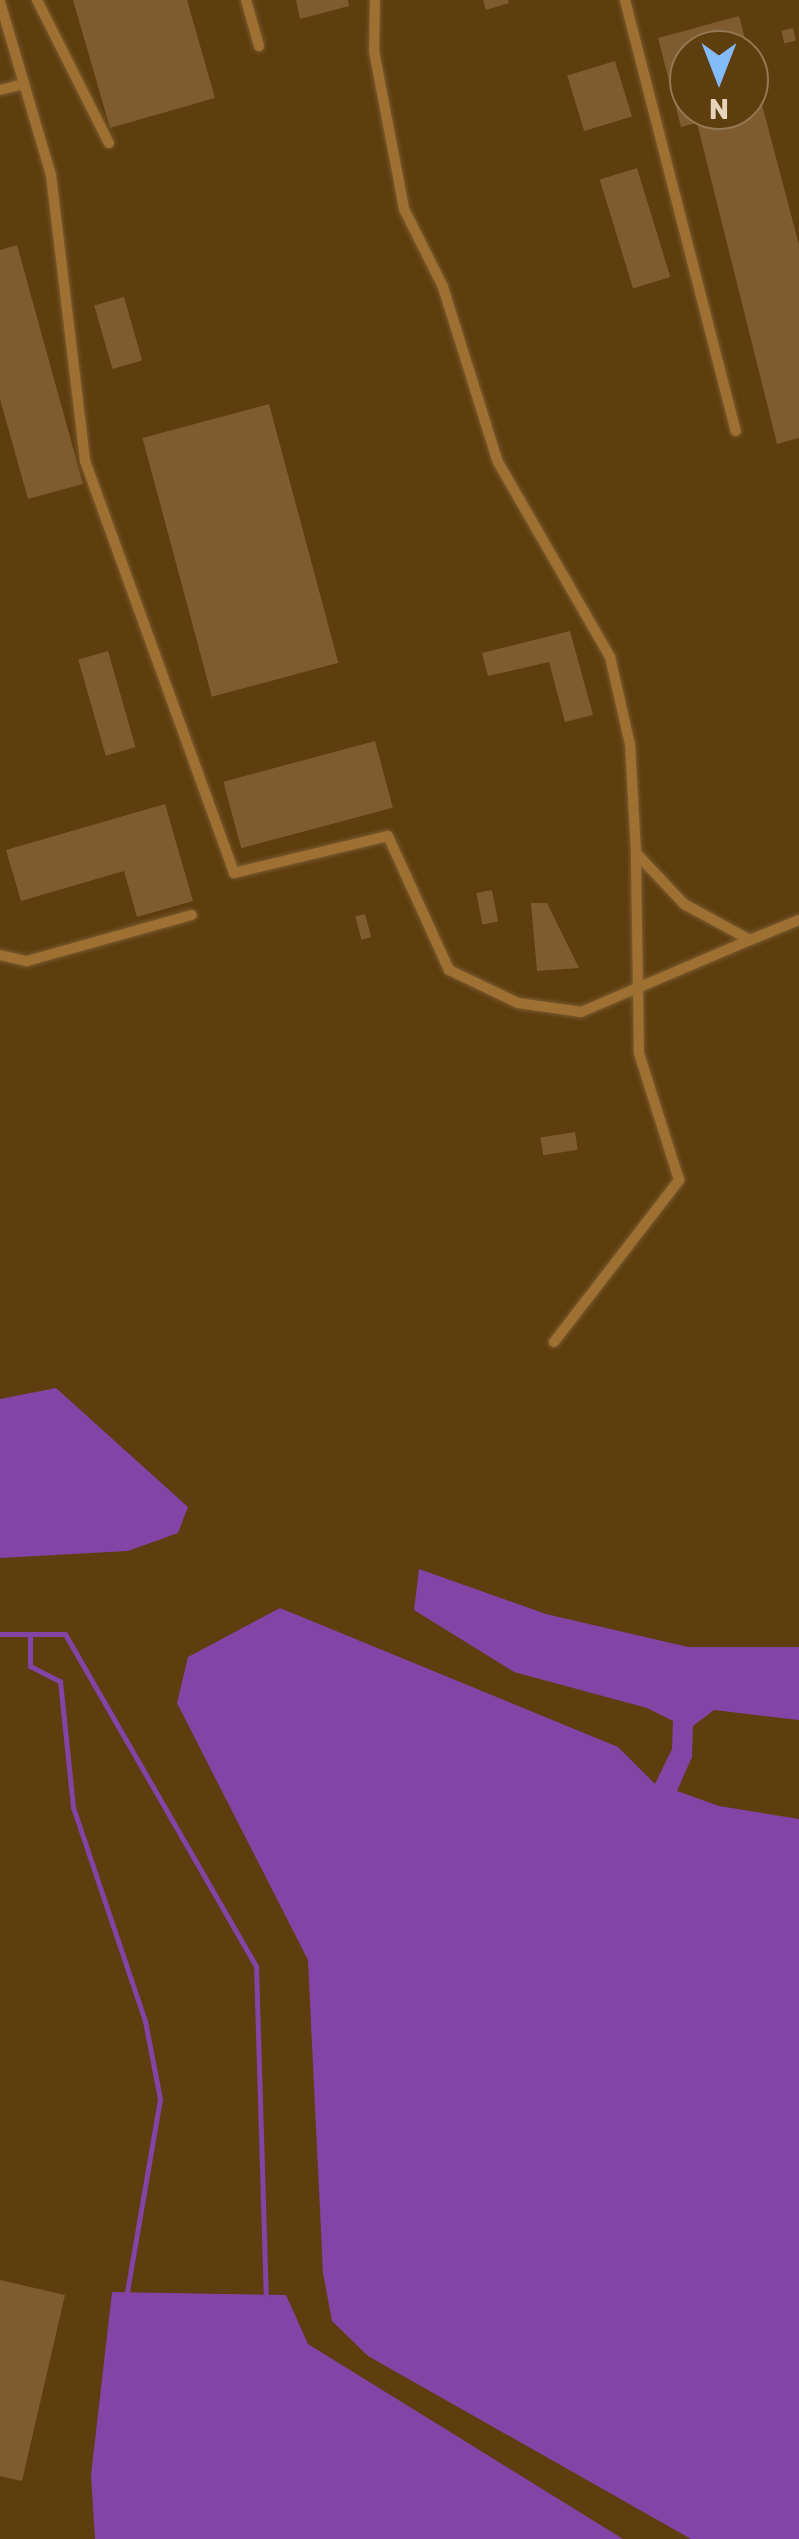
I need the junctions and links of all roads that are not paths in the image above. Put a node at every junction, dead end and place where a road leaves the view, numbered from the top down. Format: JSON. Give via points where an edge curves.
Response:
{"nodes":[{"id":1,"x":37,"y":0,"type":"edge"},
{"id":2,"x":246,"y":0,"type":"edge"},
{"id":3,"x":374,"y":0,"type":"edge"},
{"id":4,"x":626,"y":0,"type":"edge"},
{"id":5,"x":0,"y":2,"type":"edge"},
{"id":6,"x":259,"y":46,"type":"dead end"},
{"id":7,"x":24,"y":84,"type":"junction"},
{"id":8,"x":0,"y":90,"type":"edge"},
{"id":9,"x":108,"y":144,"type":"dead end"},
{"id":10,"x":736,"y":431,"type":"dead end"},
{"id":11,"x":636,"y":853,"type":"junction"},
{"id":12,"x":192,"y":915,"type":"dead end"},
{"id":13,"x":799,"y":920,"type":"edge"},
{"id":14,"x":750,"y":940,"type":"junction"},
{"id":15,"x":0,"y":955,"type":"edge"},
{"id":16,"x":636,"y":989,"type":"junction"},
{"id":17,"x":554,"y":1342,"type":"dead end"}],
"edges":[{"from":1,"to":9,"type":"lane"},
{"from":2,"to":6,"type":"lane"},
{"from":3,"to":11,"type":"lane","via":[[374,50],[404,209],[443,287],[498,462],[610,657],[630,744]]},
{"from":4,"to":10,"type":"lane"},
{"from":5,"to":7,"type":"lane"},
{"from":7,"to":8,"type":"lane"},
{"from":7,"to":16,"type":"lane","via":[[51,176],[85,460],[234,873],[388,836],[449,970],[518,1003],[581,1012]]},
{"from":11,"to":14,"type":"lane","via":[[684,904]]},
{"from":11,"to":16,"type":"lane"},
{"from":12,"to":15,"type":"lane","via":[[27,961]]},
{"from":13,"to":14,"type":"lane"},
{"from":14,"to":16,"type":"lane"},
{"from":16,"to":17,"type":"lane","via":[[639,1052],[679,1180]]}]}
